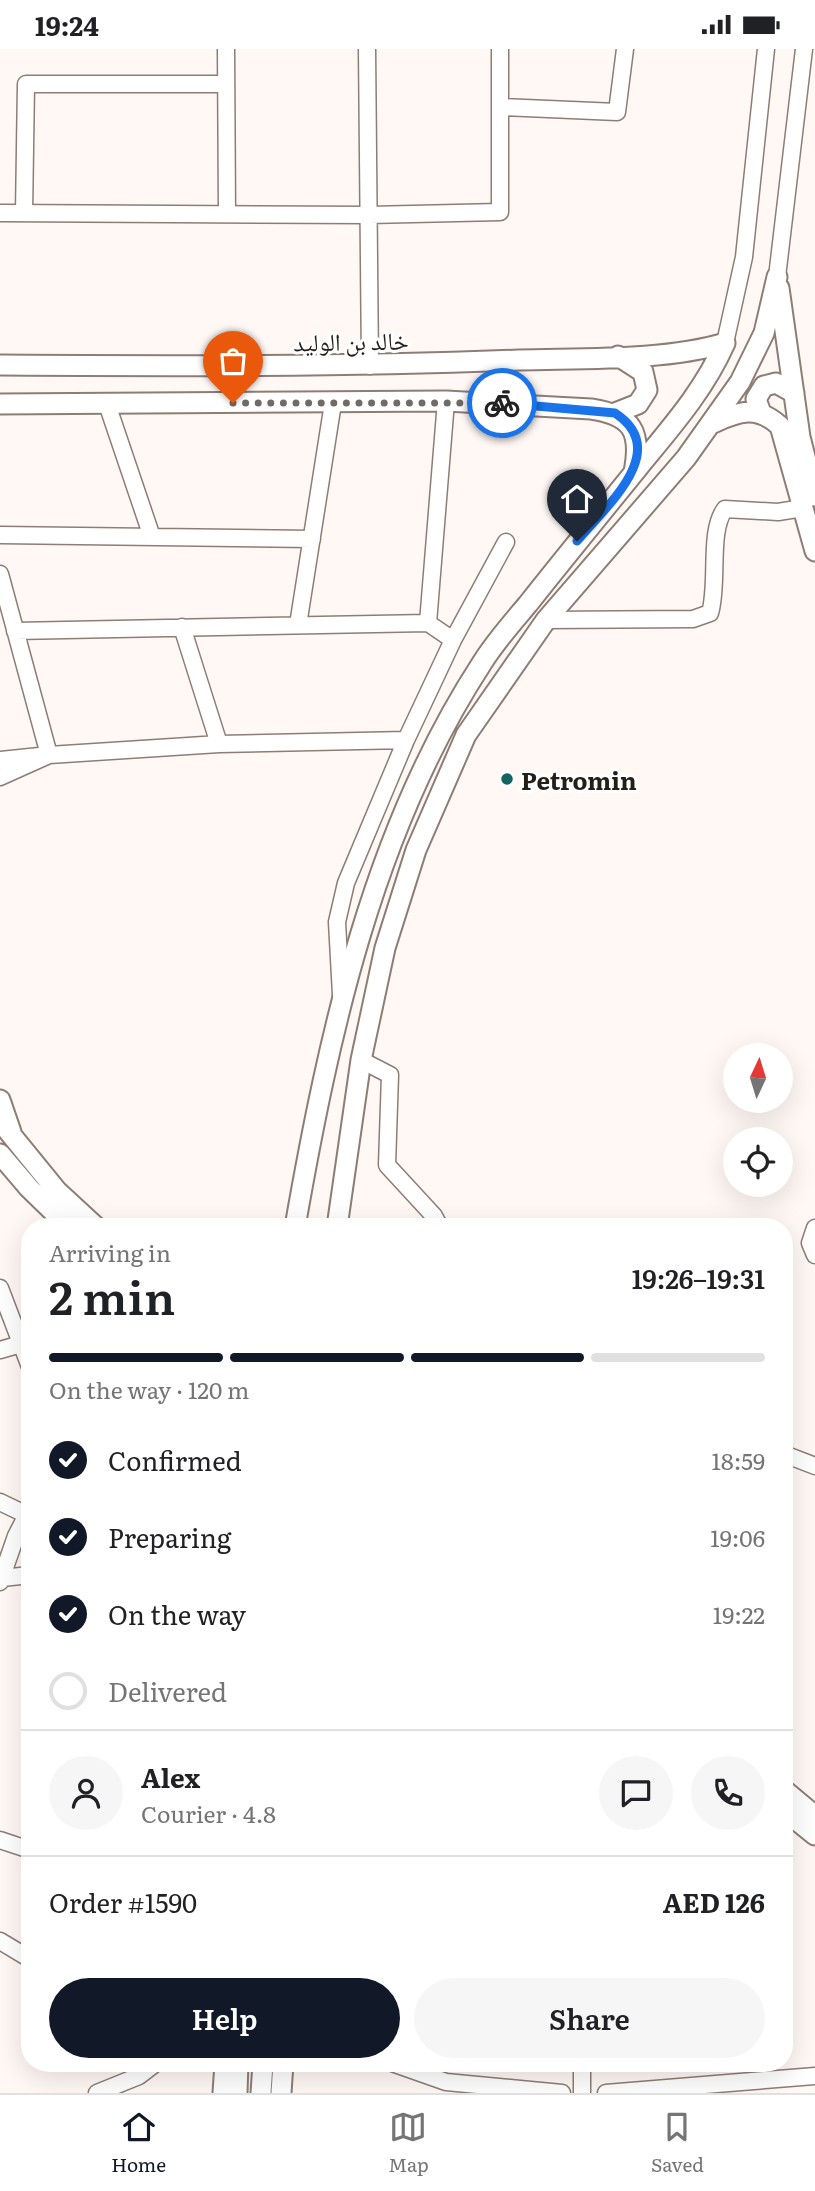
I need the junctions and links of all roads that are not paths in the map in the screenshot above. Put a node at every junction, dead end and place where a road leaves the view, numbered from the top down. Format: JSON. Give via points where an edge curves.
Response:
{"nodes":[{"id":1,"x":226,"y":49,"type":"edge"},
{"id":2,"x":368,"y":49,"type":"edge"},
{"id":3,"x":500,"y":49,"type":"edge"},
{"id":4,"x":625,"y":49,"type":"edge"},
{"id":5,"x":766,"y":49,"type":"edge"},
{"id":6,"x":807,"y":59,"type":"edge"},
{"id":7,"x":226,"y":84,"type":"junction"},
{"id":8,"x":500,"y":107,"type":"junction"},
{"id":9,"x":0,"y":213,"type":"edge"},
{"id":10,"x":24,"y":213,"type":"junction"},
{"id":11,"x":227,"y":213,"type":"junction"},
{"id":12,"x":369,"y":215,"type":"junction"},
{"id":13,"x":777,"y":277,"type":"junction"},
{"id":14,"x":725,"y":343,"type":"junction"},
{"id":15,"x":618,"y":356,"type":"junction"},
{"id":16,"x":0,"y":365,"type":"edge"},
{"id":17,"x":370,"y":366,"type":"junction"},
{"id":18,"x":794,"y":393,"type":"junction"},
{"id":19,"x":446,"y":401,"type":"junction"},
{"id":20,"x":333,"y":403,"type":"junction"},
{"id":21,"x":0,"y":404,"type":"edge"},
{"id":22,"x":107,"y":404,"type":"junction"},
{"id":23,"x":615,"y":413,"type":"junction"},
{"id":24,"x":761,"y":413,"type":"junction"},
{"id":25,"x":713,"y":423,"type":"junction"},
{"id":26,"x":634,"y":473,"type":"junction"},
{"id":27,"x":809,"y":502,"type":"edge"},
{"id":28,"x":0,"y":535,"type":"edge"},
{"id":29,"x":152,"y":537,"type":"junction"},
{"id":30,"x":312,"y":539,"type":"junction"},
{"id":31,"x":506,"y":542,"type":"dead end"},
{"id":32,"x":815,"y":551,"type":"edge"},
{"id":33,"x":0,"y":574,"type":"edge"},
{"id":34,"x":546,"y":620,"type":"junction"},
{"id":35,"x":428,"y":623,"type":"junction"},
{"id":36,"x":298,"y":625,"type":"junction"},
{"id":37,"x":182,"y":627,"type":"junction"},
{"id":38,"x":15,"y":631,"type":"junction"},
{"id":39,"x":453,"y":640,"type":"junction"},
{"id":40,"x":406,"y":740,"type":"junction"},
{"id":41,"x":219,"y":744,"type":"junction"},
{"id":42,"x":49,"y":755,"type":"junction"},
{"id":43,"x":0,"y":759,"type":"edge"},
{"id":44,"x":0,"y":777,"type":"edge"},
{"id":45,"x":342,"y":1002,"type":"junction"},
{"id":46,"x":361,"y":1060,"type":"junction"},
{"id":47,"x":0,"y":1100,"type":"edge"},
{"id":48,"x":6,"y":1129,"type":"edge"},
{"id":49,"x":1,"y":1158,"type":"edge"},
{"id":50,"x":60,"y":1218,"type":"edge"},
{"id":51,"x":86,"y":1218,"type":"edge"},
{"id":52,"x":297,"y":1218,"type":"edge"},
{"id":53,"x":338,"y":1218,"type":"edge"},
{"id":54,"x":435,"y":1218,"type":"edge"},
{"id":55,"x":815,"y":1228,"type":"edge"},
{"id":56,"x":815,"y":1255,"type":"edge"},
{"id":57,"x":0,"y":1288,"type":"edge"},
{"id":58,"x":21,"y":1334,"type":"edge"},
{"id":59,"x":21,"y":1344,"type":"edge"},
{"id":60,"x":0,"y":1350,"type":"edge"},
{"id":61,"x":793,"y":1457,"type":"edge"},
{"id":62,"x":815,"y":1466,"type":"edge"},
{"id":63,"x":0,"y":1502,"type":"edge"},
{"id":64,"x":21,"y":1510,"type":"edge"},
{"id":65,"x":21,"y":1530,"type":"edge"},
{"id":66,"x":21,"y":1577,"type":"edge"},
{"id":67,"x":1,"y":1580,"type":"edge"},
{"id":68,"x":793,"y":1798,"type":"edge"},
{"id":69,"x":815,"y":1816,"type":"edge"},
{"id":70,"x":793,"y":1817,"type":"edge"},
{"id":71,"x":815,"y":1835,"type":"edge"},
{"id":72,"x":0,"y":1840,"type":"edge"},
{"id":73,"x":21,"y":1847,"type":"edge"},
{"id":74,"x":0,"y":1941,"type":"edge"},
{"id":75,"x":21,"y":1954,"type":"edge"},
{"id":76,"x":144,"y":2072,"type":"edge"},
{"id":77,"x":224,"y":2072,"type":"edge"},
{"id":78,"x":238,"y":2072,"type":"edge"},
{"id":79,"x":262,"y":2072,"type":"edge"},
{"id":80,"x":282,"y":2072,"type":"edge"},
{"id":81,"x":418,"y":2072,"type":"edge"},
{"id":82,"x":582,"y":2072,"type":"edge"},
{"id":83,"x":780,"y":2072,"type":"edge"},
{"id":84,"x":790,"y":2072,"type":"edge"},
{"id":85,"x":815,"y":2076,"type":"edge"},
{"id":86,"x":711,"y":2089,"type":"edge"},
{"id":87,"x":506,"y":2090,"type":"edge"},
{"id":88,"x":97,"y":2093,"type":"edge"},
{"id":89,"x":223,"y":2093,"type":"edge"},
{"id":90,"x":237,"y":2093,"type":"edge"},
{"id":91,"x":261,"y":2093,"type":"edge"},
{"id":92,"x":281,"y":2093,"type":"edge"},
{"id":93,"x":562,"y":2093,"type":"edge"},
{"id":94,"x":582,"y":2093,"type":"edge"},
{"id":95,"x":606,"y":2093,"type":"edge"}],
"edges":[{"from":1,"to":7,"type":"street"},
{"from":2,"to":12,"type":"street"},
{"from":3,"to":8,"type":"street"},
{"from":4,"to":8,"type":"street","via":[[617,112]]},
{"from":5,"to":14,"type":"street","via":[[744,257]]},
{"from":6,"to":13,"type":"street"},
{"from":7,"to":10,"type":"street","via":[[26,85]]},
{"from":7,"to":11,"type":"street"},
{"from":8,"to":12,"type":"street","via":[[500,212]]},
{"from":9,"to":10,"type":"street"},
{"from":10,"to":11,"type":"street"},
{"from":11,"to":12,"type":"street"},
{"from":12,"to":17,"type":"street"},
{"from":13,"to":18,"type":"main road"},
{"from":13,"to":25,"type":"main road","via":[[752,365]]},
{"from":14,"to":15,"type":"main road","name":"خالد بن الوليد"},
{"from":14,"to":26,"type":"main road","via":[[697,395]]},
{"from":15,"to":17,"type":"main road","name":"خالد بن الوليد"},
{"from":15,"to":23,"type":"main road","via":[[643,372],[647,390],[638,404]]},
{"from":16,"to":17,"type":"main road","name":"خالد بن الوليد"},
{"from":18,"to":24,"type":"main road","via":[[776,383],[764,386],[757,399]]},
{"from":18,"to":27,"type":"main road"},
{"from":19,"to":20,"type":"main road"},
{"from":19,"to":23,"type":"main road"},
{"from":19,"to":35,"type":"street"},
{"from":20,"to":22,"type":"main road"},
{"from":20,"to":30,"type":"street"},
{"from":21,"to":22,"type":"main road"},
{"from":22,"to":29,"type":"street"},
{"from":23,"to":26,"type":"main road","via":[[635,434]]},
{"from":24,"to":25,"type":"main road","via":[[736,412]]},
{"from":24,"to":27,"type":"main road","via":[[783,432]]},
{"from":25,"to":34,"type":"main road"},
{"from":26,"to":45,"type":"main road","via":[[483,661],[435,741],[369,911]]},
{"from":27,"to":32,"type":"main road"},
{"from":27,"to":34,"type":"street","via":[[778,512],[725,509],[717,520],[715,596],[710,613],[693,619]]},
{"from":28,"to":29,"type":"street"},
{"from":29,"to":30,"type":"street"},
{"from":30,"to":36,"type":"street"},
{"from":31,"to":39,"type":"street"},
{"from":33,"to":38,"type":"street"},
{"from":34,"to":46,"type":"main road","via":[[466,735],[416,850],[385,949]]},
{"from":35,"to":36,"type":"street"},
{"from":35,"to":39,"type":"street"},
{"from":36,"to":37,"type":"street"},
{"from":37,"to":38,"type":"street"},
{"from":37,"to":41,"type":"street"},
{"from":38,"to":42,"type":"street"},
{"from":39,"to":40,"type":"street"},
{"from":40,"to":41,"type":"street"},
{"from":40,"to":45,"type":"street","via":[[346,883],[337,922]]},
{"from":41,"to":42,"type":"street"},
{"from":42,"to":43,"type":"street"},
{"from":42,"to":44,"type":"street"},
{"from":45,"to":52,"type":"main road"},
{"from":46,"to":53,"type":"main road"},
{"from":46,"to":54,"type":"street","via":[[390,1075],[387,1164]]},
{"from":47,"to":48,"type":"main road"},
{"from":48,"to":51,"type":"main road","via":[[57,1191]]},
{"from":49,"to":50,"type":"main road"},
{"from":55,"to":56,"type":"street","via":[[810,1243]]},
{"from":57,"to":58,"type":"street"},
{"from":59,"to":60,"type":"street"},
{"from":61,"to":62,"type":"street"},
{"from":63,"to":64,"type":"street"},
{"from":65,"to":67,"type":"street"},
{"from":66,"to":67,"type":"street"},
{"from":68,"to":69,"type":"main road"},
{"from":70,"to":71,"type":"main road"},
{"from":72,"to":73,"type":"street"},
{"from":74,"to":75,"type":"street"},
{"from":76,"to":88,"type":"street"},
{"from":77,"to":89,"type":"main road"},
{"from":78,"to":90,"type":"main road"},
{"from":79,"to":91,"type":"main road"},
{"from":80,"to":92,"type":"main road"},
{"from":81,"to":87,"type":"street","via":[[446,2082]]},
{"from":82,"to":94,"type":"street"},
{"from":83,"to":86,"type":"street"},
{"from":84,"to":85,"type":"street"},
{"from":86,"to":95,"type":"street"},
{"from":87,"to":93,"type":"street"}]}
